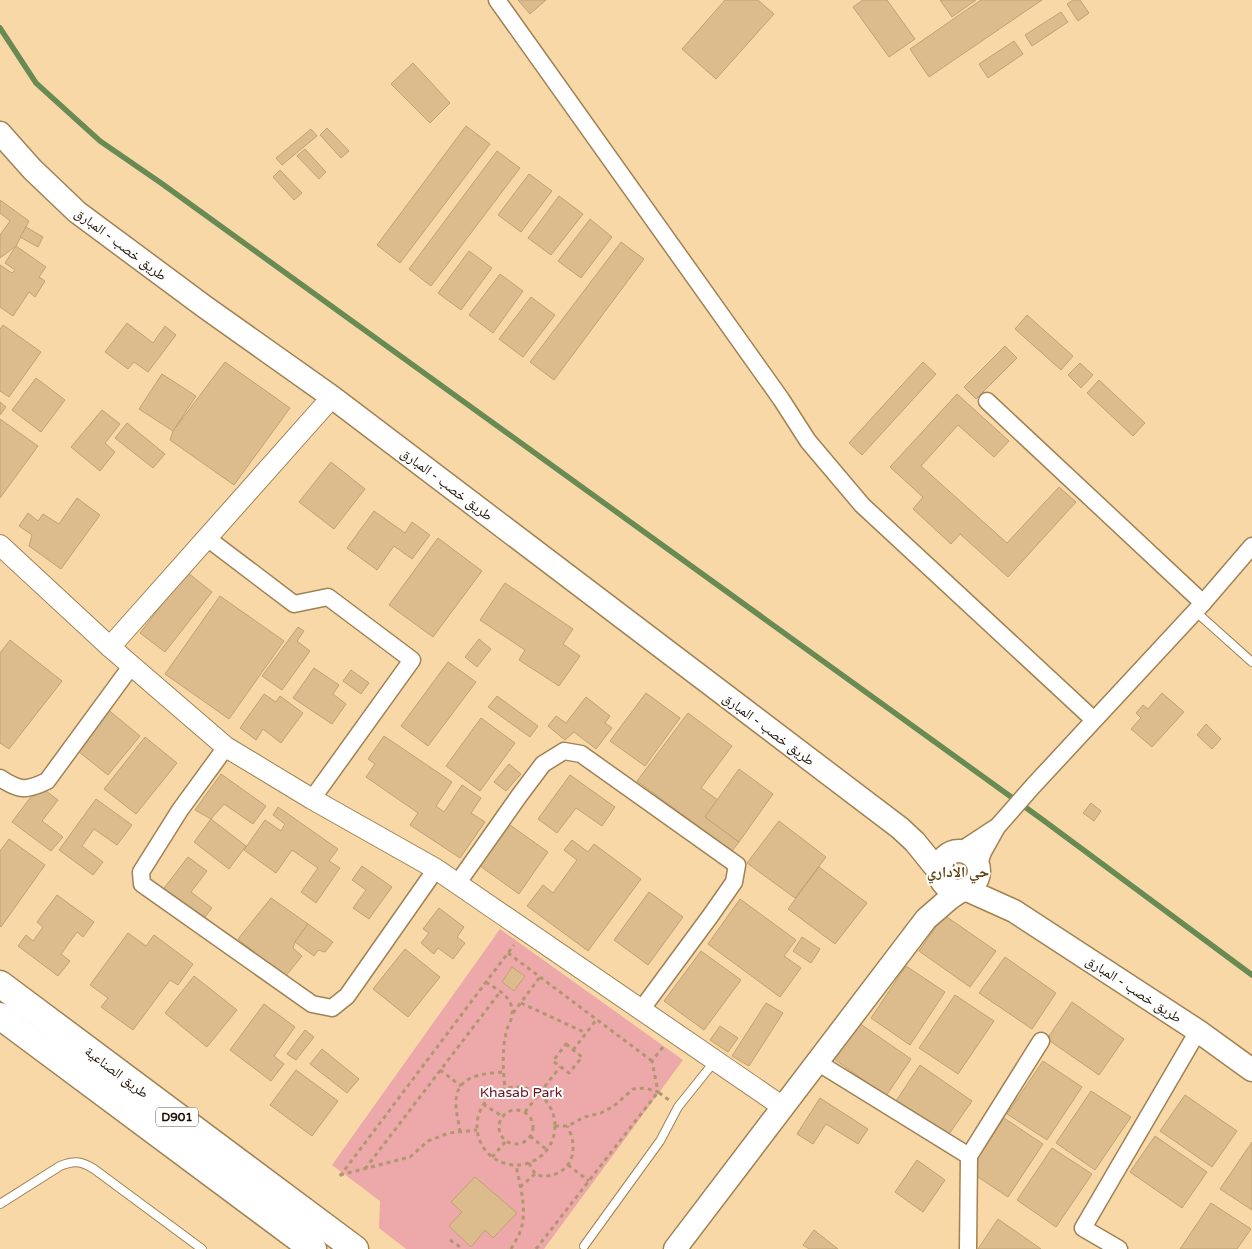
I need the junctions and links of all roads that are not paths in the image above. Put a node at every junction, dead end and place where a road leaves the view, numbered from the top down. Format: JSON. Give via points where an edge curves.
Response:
{"nodes":[{"id":1,"x":497,"y":0,"type":"edge"},
{"id":2,"x":2,"y":140,"type":"edge"},
{"id":3,"x":332,"y":397,"type":"junction"},
{"id":4,"x":987,"y":401,"type":"dead end"},
{"id":5,"x":207,"y":538,"type":"junction"},
{"id":6,"x":0,"y":545,"type":"edge"},
{"id":7,"x":1252,"y":546,"type":"edge"},
{"id":8,"x":1199,"y":607,"type":"junction"},
{"id":9,"x":110,"y":647,"type":"junction"},
{"id":10,"x":1252,"y":662,"type":"edge"},
{"id":11,"x":132,"y":666,"type":"junction"},
{"id":12,"x":1094,"y":720,"type":"junction"},
{"id":13,"x":226,"y":747,"type":"junction"},
{"id":14,"x":0,"y":778,"type":"edge"},
{"id":15,"x":312,"y":799,"type":"junction"},
{"id":16,"x":997,"y":827,"type":"junction"},
{"id":17,"x":900,"y":828,"type":"junction"},
{"id":18,"x":957,"y":851,"type":"junction"},
{"id":19,"x":978,"y":868,"type":"junction"},
{"id":20,"x":436,"y":869,"type":"junction"},
{"id":21,"x":940,"y":874,"type":"junction"},
{"id":22,"x":457,"y":884,"type":"junction"},
{"id":23,"x":964,"y":890,"type":"junction"},
{"id":24,"x":1014,"y":911,"type":"junction"},
{"id":25,"x":926,"y":919,"type":"junction"},
{"id":26,"x":0,"y":984,"type":"edge"},
{"id":27,"x":641,"y":1010,"type":"junction"},
{"id":28,"x":0,"y":1016,"type":"edge"},
{"id":29,"x":1198,"y":1031,"type":"junction"},
{"id":30,"x":1041,"y":1041,"type":"dead end"},
{"id":31,"x":715,"y":1060,"type":"junction"},
{"id":32,"x":817,"y":1062,"type":"junction"},
{"id":33,"x":1252,"y":1070,"type":"edge"},
{"id":34,"x":783,"y":1107,"type":"junction"},
{"id":35,"x":969,"y":1156,"type":"junction"},
{"id":36,"x":0,"y":1204,"type":"edge"},
{"id":37,"x":584,"y":1246,"type":"dead end"},
{"id":38,"x":308,"y":1247,"type":"edge"},
{"id":39,"x":202,"y":1249,"type":"edge"},
{"id":40,"x":355,"y":1249,"type":"edge"},
{"id":41,"x":675,"y":1249,"type":"edge"},
{"id":42,"x":968,"y":1249,"type":"edge"},
{"id":43,"x":1119,"y":1249,"type":"edge"}],
"edges":[{"from":1,"to":12,"type":"street","via":[[808,441],[862,505]]},
{"from":2,"to":3,"type":"main road","name":"طريق خصب - المبارق","via":[[77,212]]},
{"from":3,"to":5,"type":"street"},
{"from":3,"to":17,"type":"main road","name":"طريق خصب - المبارق"},
{"from":4,"to":8,"type":"street"},
{"from":5,"to":9,"type":"street"},
{"from":5,"to":15,"type":"street","via":[[294,604],[328,597],[412,660]]},
{"from":6,"to":9,"type":"street"},
{"from":7,"to":8,"type":"street"},
{"from":8,"to":10,"type":"lane"},
{"from":8,"to":12,"type":"street"},
{"from":9,"to":11,"type":"street"},
{"from":11,"to":13,"type":"street"},
{"from":11,"to":14,"type":"street","via":[[47,780],[33,788],[16,787]]},
{"from":12,"to":16,"type":"street"},
{"from":13,"to":15,"type":"street"},
{"from":13,"to":20,"type":"street","via":[[180,810],[141,872],[142,884],[312,1004],[332,1008],[348,996]]},
{"from":15,"to":20,"type":"street"},
{"from":16,"to":18,"type":"street"},
{"from":16,"to":19,"type":"street"},
{"from":17,"to":18,"type":"main road","name":"طريق خصب - المبارق"},
{"from":17,"to":21,"type":"main road","name":"طريق خصب - المبارق"},
{"from":18,"to":19,"type":"main road","via":[[970,854]]},
{"from":18,"to":21,"type":"main road","via":[[945,857]]},
{"from":19,"to":23,"type":"main road","via":[[977,880]]},
{"from":19,"to":24,"type":"main road","name":"طريق خصب - المبارق"},
{"from":20,"to":22,"type":"street"},
{"from":21,"to":23,"type":"main road","via":[[950,888]]},
{"from":21,"to":25,"type":"main road"},
{"from":22,"to":27,"type":"street"},
{"from":22,"to":27,"type":"street","via":[[544,764],[564,751],[581,754],[737,865],[734,882]]},
{"from":23,"to":24,"type":"main road","name":"طريق خصب - المبارق"},
{"from":23,"to":25,"type":"main road"},
{"from":24,"to":29,"type":"main road","name":"طريق خصب - المبارق"},
{"from":25,"to":32,"type":"main road"},
{"from":26,"to":40,"type":"highway","name":"طريق الصناعية","number":"D901"},
{"from":27,"to":31,"type":"street"},
{"from":28,"to":38,"type":"highway","name":"طريق الصناعية","number":"D901"},
{"from":29,"to":33,"type":"main road","name":"طريق خصب - المبارق"},
{"from":29,"to":43,"type":"street","via":[[1083,1228]]},
{"from":30,"to":35,"type":"street"},
{"from":31,"to":34,"type":"street"},
{"from":31,"to":37,"type":"lane","via":[[678,1107],[660,1140]]},
{"from":32,"to":34,"type":"main road"},
{"from":32,"to":35,"type":"street"},
{"from":34,"to":41,"type":"main road"},
{"from":35,"to":42,"type":"street"},
{"from":36,"to":39,"type":"lane","via":[[60,1166],[78,1162],[94,1169]]}]}
